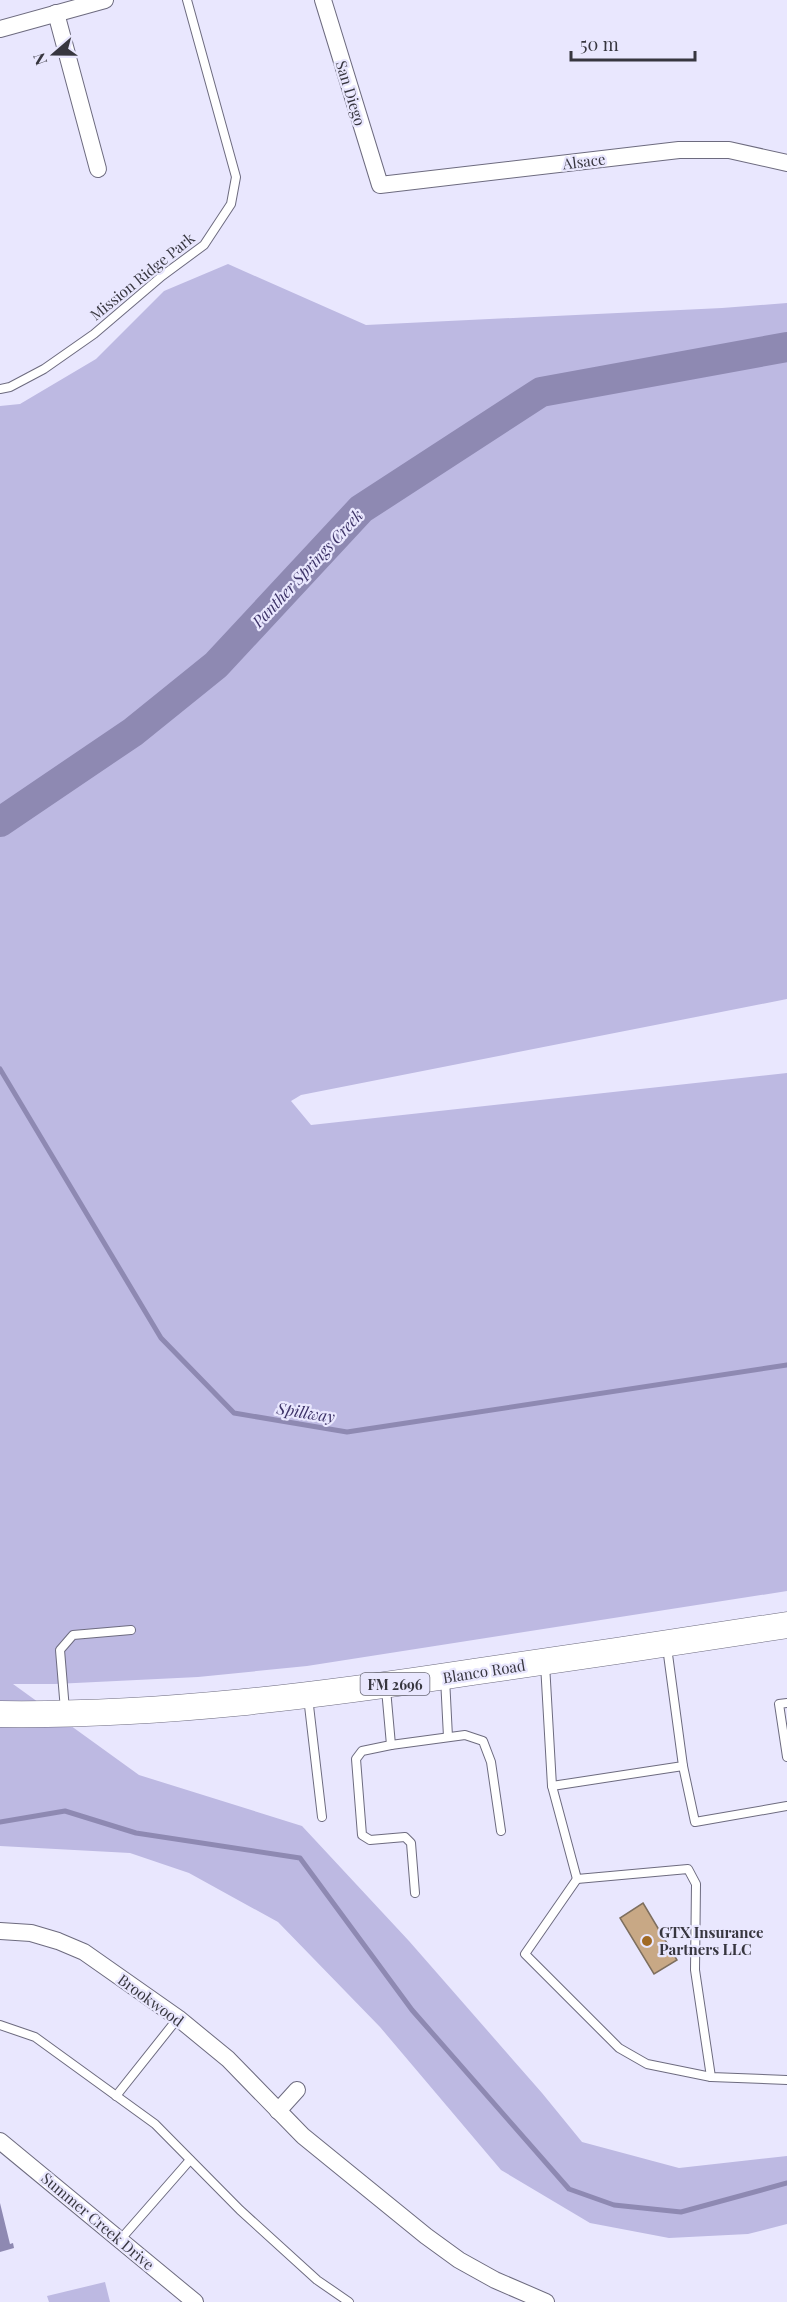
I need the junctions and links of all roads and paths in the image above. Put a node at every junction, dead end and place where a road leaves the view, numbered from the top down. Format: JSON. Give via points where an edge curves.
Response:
{"nodes":[{"id":1,"x":105,"y":0,"type":"edge"},
{"id":2,"x":187,"y":0,"type":"edge"},
{"id":3,"x":323,"y":0,"type":"edge"},
{"id":4,"x":56,"y":13,"type":"junction"},
{"id":5,"x":0,"y":29,"type":"edge"},
{"id":6,"x":787,"y":163,"type":"edge"},
{"id":7,"x":98,"y":169,"type":"dead end"},
{"id":8,"x":380,"y":185,"type":"joint"},
{"id":9,"x":0,"y":389,"type":"edge"},
{"id":10,"x":787,"y":1625,"type":"edge"},
{"id":11,"x":131,"y":1630,"type":"dead end"},
{"id":12,"x":667,"y":1643,"type":"junction"},
{"id":13,"x":545,"y":1662,"type":"junction"},
{"id":14,"x":445,"y":1677,"type":"junction"},
{"id":15,"x":385,"y":1685,"type":"junction"},
{"id":16,"x":308,"y":1696,"type":"junction"},
{"id":17,"x":787,"y":1703,"type":"edge"},
{"id":18,"x":0,"y":1714,"type":"edge"},
{"id":19,"x":66,"y":1714,"type":"junction"},
{"id":20,"x":448,"y":1737,"type":"junction"},
{"id":21,"x":391,"y":1745,"type":"junction"},
{"id":22,"x":787,"y":1757,"type":"edge"},
{"id":23,"x":683,"y":1766,"type":"junction"},
{"id":24,"x":552,"y":1786,"type":"junction"},
{"id":25,"x":787,"y":1806,"type":"edge"},
{"id":26,"x":322,"y":1816,"type":"dead end"},
{"id":27,"x":501,"y":1831,"type":"dead end"},
{"id":28,"x":577,"y":1879,"type":"junction"},
{"id":29,"x":415,"y":1893,"type":"dead end"},
{"id":30,"x":0,"y":1931,"type":"edge"},
{"id":31,"x":178,"y":2018,"type":"junction"},
{"id":32,"x":0,"y":2025,"type":"edge"},
{"id":33,"x":711,"y":2077,"type":"junction"},
{"id":34,"x":787,"y":2080,"type":"edge"},
{"id":35,"x":297,"y":2090,"type":"dead end"},
{"id":36,"x":116,"y":2096,"type":"junction"},
{"id":37,"x":278,"y":2111,"type":"junction"},
{"id":38,"x":0,"y":2141,"type":"edge"},
{"id":39,"x":190,"y":2160,"type":"junction"},
{"id":40,"x":120,"y":2240,"type":"junction"},
{"id":41,"x":195,"y":2302,"type":"edge"},
{"id":42,"x":349,"y":2302,"type":"edge"},
{"id":43,"x":546,"y":2302,"type":"edge"}],
"edges":[{"from":1,"to":4,"type":"street"},
{"from":2,"to":9,"type":"lane","name":"Mission Ridge Park","via":[[236,177],[231,204],[204,245],[94,334],[44,369]]},
{"from":3,"to":8,"type":"street","name":"San Diego"},
{"from":4,"to":5,"type":"street"},
{"from":4,"to":7,"type":"street"},
{"from":6,"to":8,"type":"street","name":"Alsace","via":[[729,150],[679,150]]},
{"from":10,"to":12,"type":"main road","name":"Blanco Road","number":"FM 2696"},
{"from":11,"to":19,"type":"lane","via":[[73,1635],[60,1650]]},
{"from":12,"to":13,"type":"main road","name":"Blanco Road","number":"FM 2696"},
{"from":12,"to":23,"type":"lane"},
{"from":13,"to":14,"type":"main road","name":"Blanco Road","number":"FM 2696"},
{"from":13,"to":24,"type":"lane"},
{"from":14,"to":15,"type":"main road","name":"Blanco Road","number":"FM 2696"},
{"from":14,"to":20,"type":"lane"},
{"from":15,"to":16,"type":"main road","name":"Blanco Road","number":"FM 2696"},
{"from":15,"to":21,"type":"lane"},
{"from":16,"to":19,"type":"main road","name":"Blanco Road","number":"FM 2696"},
{"from":16,"to":26,"type":"lane"},
{"from":17,"to":22,"type":"lane","via":[[779,1704]]},
{"from":18,"to":19,"type":"main road","name":"Blanco Road","number":"FM 2696"},
{"from":20,"to":21,"type":"lane"},
{"from":20,"to":27,"type":"lane","via":[[465,1735],[483,1741],[491,1762]]},
{"from":21,"to":29,"type":"lane","via":[[362,1751],[356,1759],[362,1835],[370,1840],[405,1837],[411,1843]]},
{"from":23,"to":24,"type":"lane"},
{"from":23,"to":25,"type":"lane","via":[[695,1822]]},
{"from":24,"to":28,"type":"lane"},
{"from":28,"to":33,"type":"lane","via":[[525,1954],[618,2048],[646,2064]]},
{"from":28,"to":33,"type":"lane","via":[[688,1869],[696,1884],[695,1970]]},
{"from":30,"to":31,"type":"street","name":"Brookwood","via":[[31,1933],[84,1952]]},
{"from":31,"to":36,"type":"lane"},
{"from":31,"to":37,"type":"street","name":"Brookwood","via":[[228,2059]]},
{"from":32,"to":36,"type":"lane","via":[[36,2037]]},
{"from":33,"to":34,"type":"lane"},
{"from":35,"to":37,"type":"street"},
{"from":36,"to":39,"type":"lane","via":[[155,2124]]},
{"from":37,"to":43,"type":"street","name":"Brookwood","via":[[303,2136],[459,2260]]},
{"from":38,"to":40,"type":"street","name":"Summer Creek Drive"},
{"from":39,"to":40,"type":"lane"},
{"from":39,"to":42,"type":"lane","via":[[317,2280]]},
{"from":40,"to":41,"type":"street","name":"Summer Creek Drive"}]}
